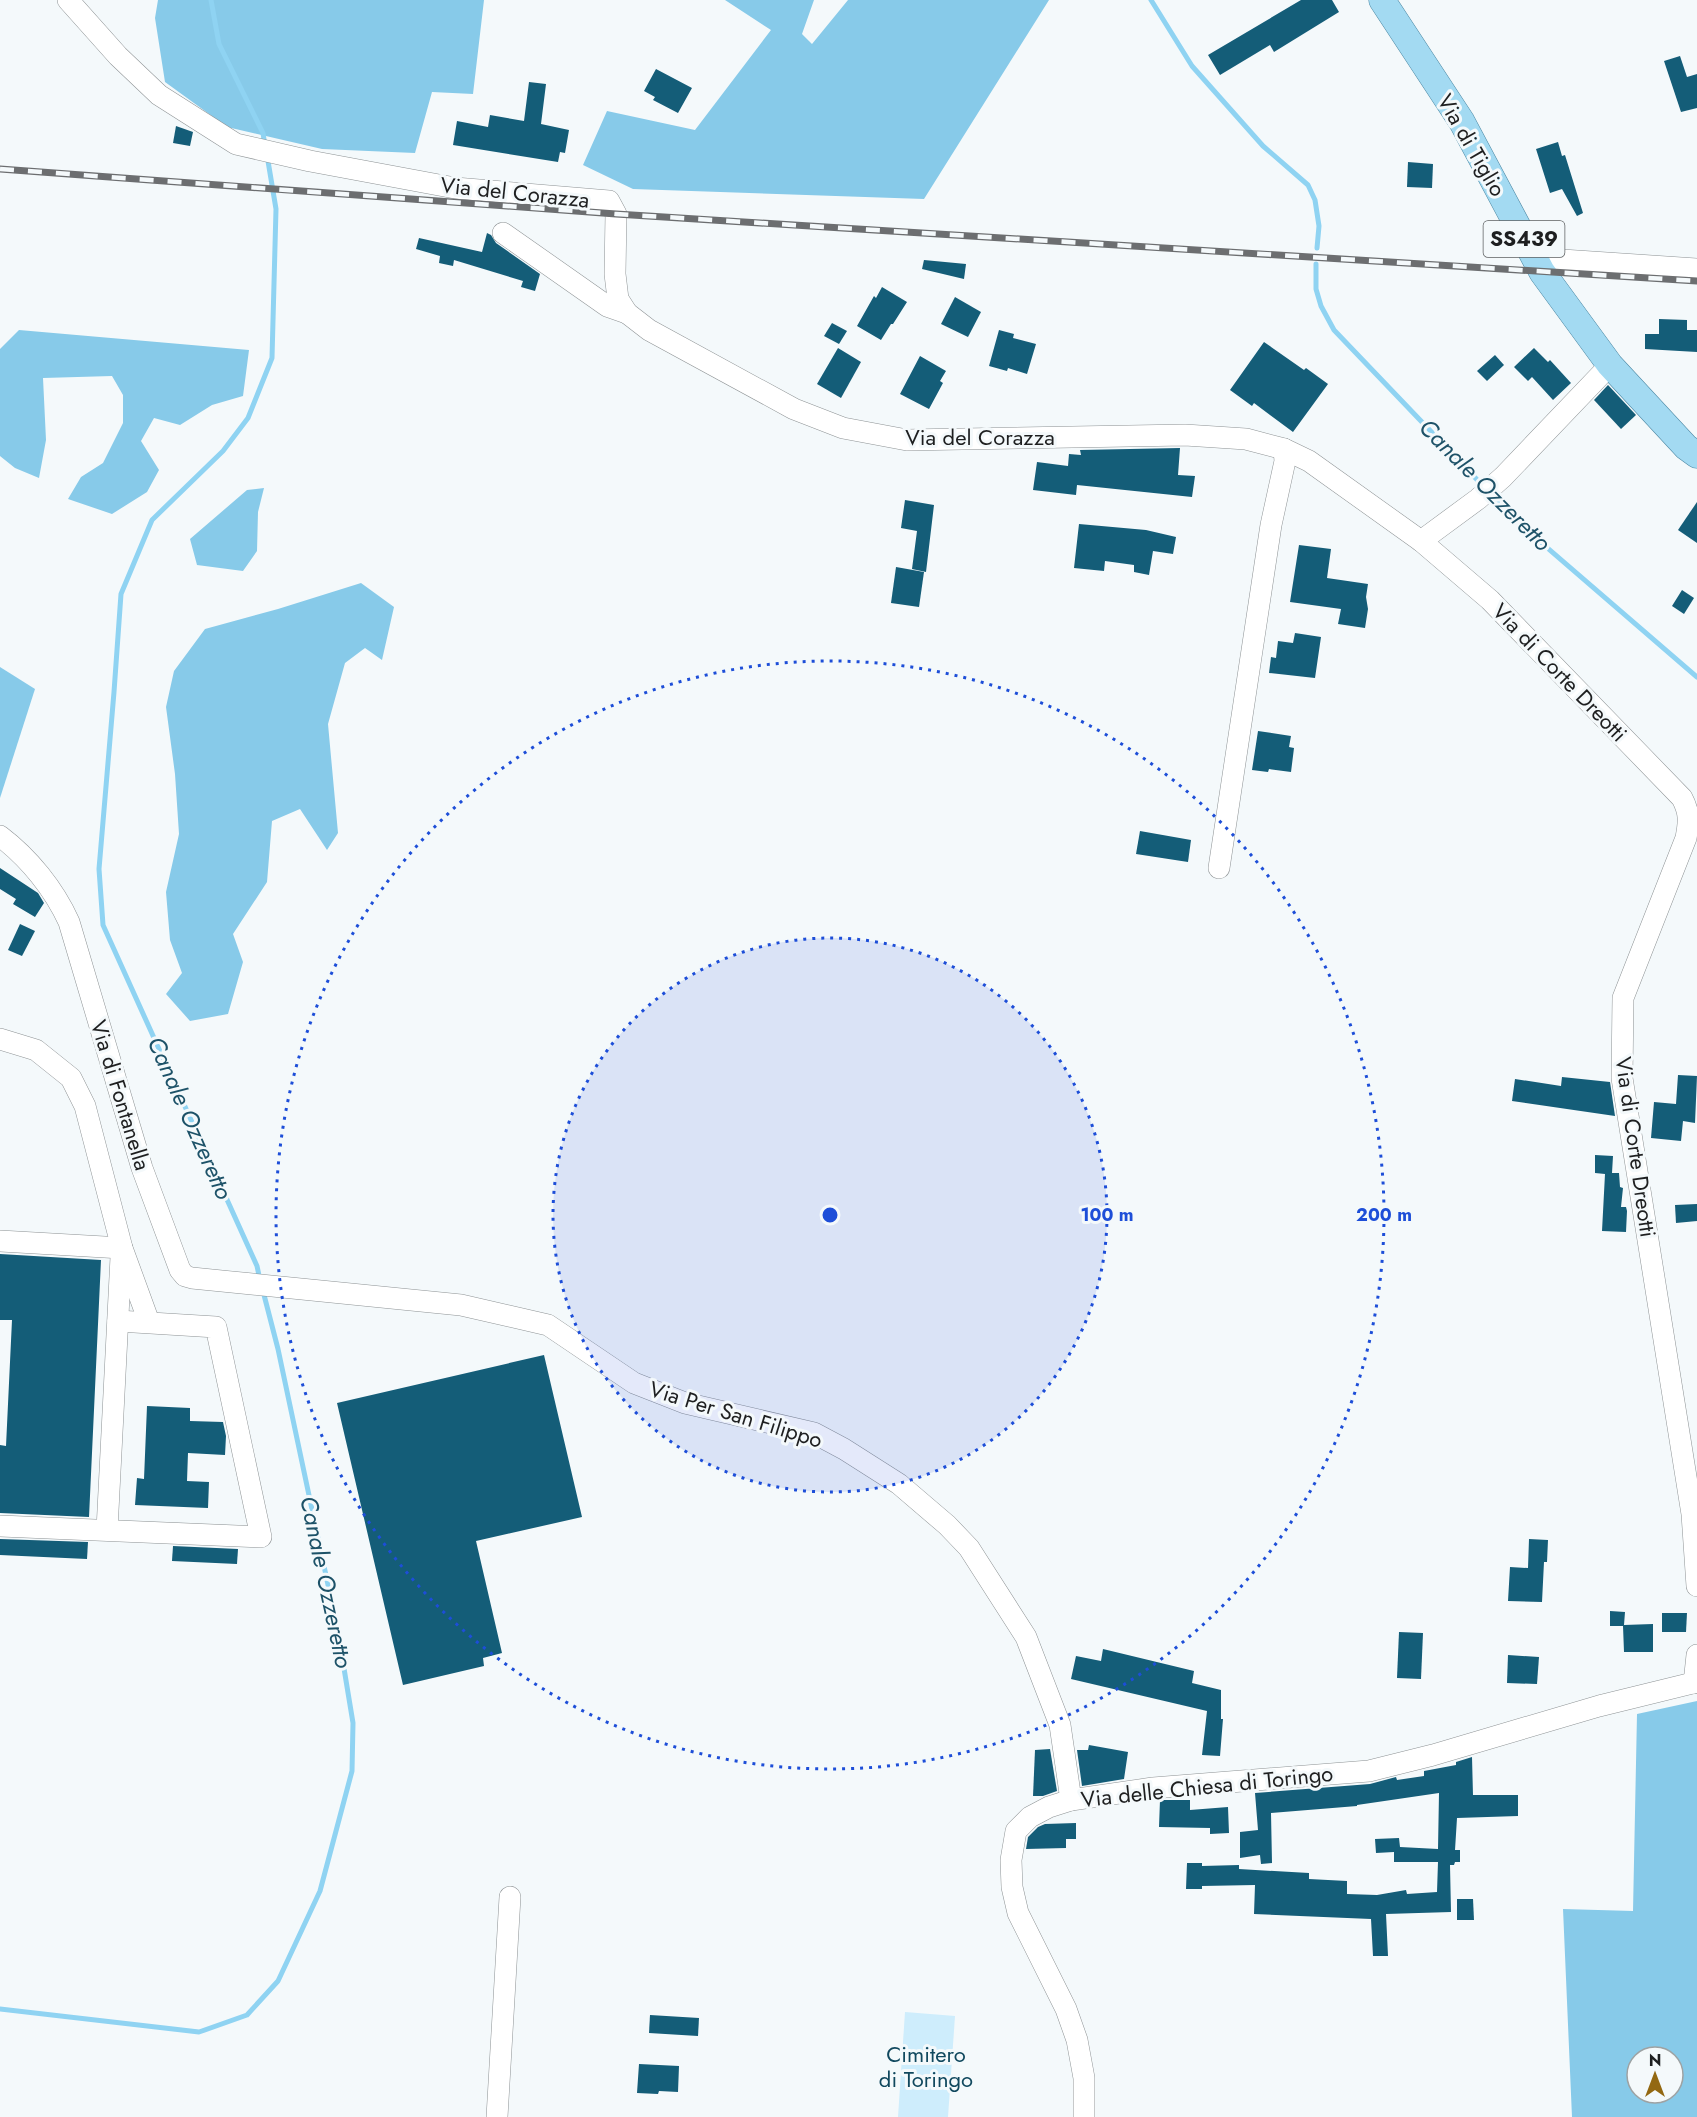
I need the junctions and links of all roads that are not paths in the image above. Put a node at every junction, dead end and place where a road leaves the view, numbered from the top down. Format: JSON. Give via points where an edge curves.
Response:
{"nodes":[{"id":1,"x":68,"y":0,"type":"edge"},
{"id":2,"x":1382,"y":0,"type":"edge"},
{"id":3,"x":503,"y":233,"type":"dead end"},
{"id":4,"x":1536,"y":261,"type":"junction"},
{"id":5,"x":1697,"y":268,"type":"edge"},
{"id":6,"x":627,"y":313,"type":"junction"},
{"id":7,"x":1610,"y":365,"type":"junction"},
{"id":8,"x":1284,"y":449,"type":"junction"},
{"id":9,"x":1697,"y":455,"type":"edge"},
{"id":10,"x":1421,"y":541,"type":"junction"},
{"id":11,"x":0,"y":836,"type":"edge"},
{"id":12,"x":1219,"y":868,"type":"dead end"},
{"id":13,"x":0,"y":1039,"type":"edge"},
{"id":14,"x":0,"y":1241,"type":"edge"},
{"id":15,"x":122,"y":1248,"type":"junction"},
{"id":16,"x":284,"y":1287,"type":"joint"},
{"id":17,"x":118,"y":1320,"type":"junction"},
{"id":18,"x":149,"y":1322,"type":"junction"},
{"id":19,"x":0,"y":1526,"type":"edge"},
{"id":20,"x":107,"y":1530,"type":"junction"},
{"id":21,"x":1697,"y":1586,"type":"edge"},
{"id":22,"x":1697,"y":1655,"type":"edge"},
{"id":23,"x":1696,"y":1682,"type":"edge"},
{"id":24,"x":1071,"y":1800,"type":"junction"},
{"id":25,"x":510,"y":1897,"type":"dead end"},
{"id":26,"x":497,"y":2117,"type":"edge"},
{"id":27,"x":1084,"y":2117,"type":"edge"}],
"edges":[{"from":1,"to":6,"type":"street","name":"Via del Corazza","via":[[159,95],[236,144],[455,188],[609,201],[616,214],[618,299]]},
{"from":2,"to":4,"type":"main road","name":"Via di Tiglio","number":"SS439","via":[[1462,122]]},
{"from":3,"to":6,"type":"street","via":[[607,306]]},
{"from":4,"to":5,"type":"street"},
{"from":4,"to":7,"type":"main road","name":"Via di Tiglio","number":"SS439"},
{"from":6,"to":8,"type":"street","name":"Via del Corazza","via":[[649,330],[794,409],[843,428],[907,440],[1185,435],[1246,439]]},
{"from":7,"to":9,"type":"main road","name":"Via di Tiglio","number":"SS439"},
{"from":7,"to":10,"type":"street","via":[[1503,477]]},
{"from":8,"to":10,"type":"street","name":"Via del Corazza","via":[[1309,461]]},
{"from":8,"to":12,"type":"street"},
{"from":10,"to":21,"type":"street","name":"Via di Corte Dreotti","via":[[1490,600],[1682,798],[1689,811],[1686,838],[1623,998],[1622,1078],[1692,1514]]},
{"from":11,"to":16,"type":"street","name":"Via di Fontanella","via":[[39,874],[69,922],[142,1168],[180,1270],[192,1278]]},
{"from":13,"to":15,"type":"street","via":[[36,1050],[71,1078],[85,1106]]},
{"from":14,"to":15,"type":"street"},
{"from":15,"to":17,"type":"street"},
{"from":15,"to":18,"type":"street"},
{"from":16,"to":24,"type":"street","name":"Via Per San Filippo","via":[[462,1305],[548,1325],[634,1383],[685,1403],[814,1433],[899,1484],[969,1548],[1026,1637],[1060,1725]]},
{"from":17,"to":18,"type":"street"},
{"from":17,"to":20,"type":"street"},
{"from":18,"to":20,"type":"street","via":[[216,1327],[261,1537]]},
{"from":19,"to":20,"type":"street"},
{"from":22,"to":23,"type":"street"},
{"from":23,"to":24,"type":"street","name":"Via delle Chiesa di Toringo","via":[[1369,1771],[1153,1788]]},
{"from":24,"to":27,"type":"street","name":"Via delle Chiesa di Toringo","via":[[1030,1817],[1016,1831],[1012,1887],[1018,1913],[1066,2009],[1077,2040],[1084,2078]]},
{"from":25,"to":26,"type":"street"}]}
